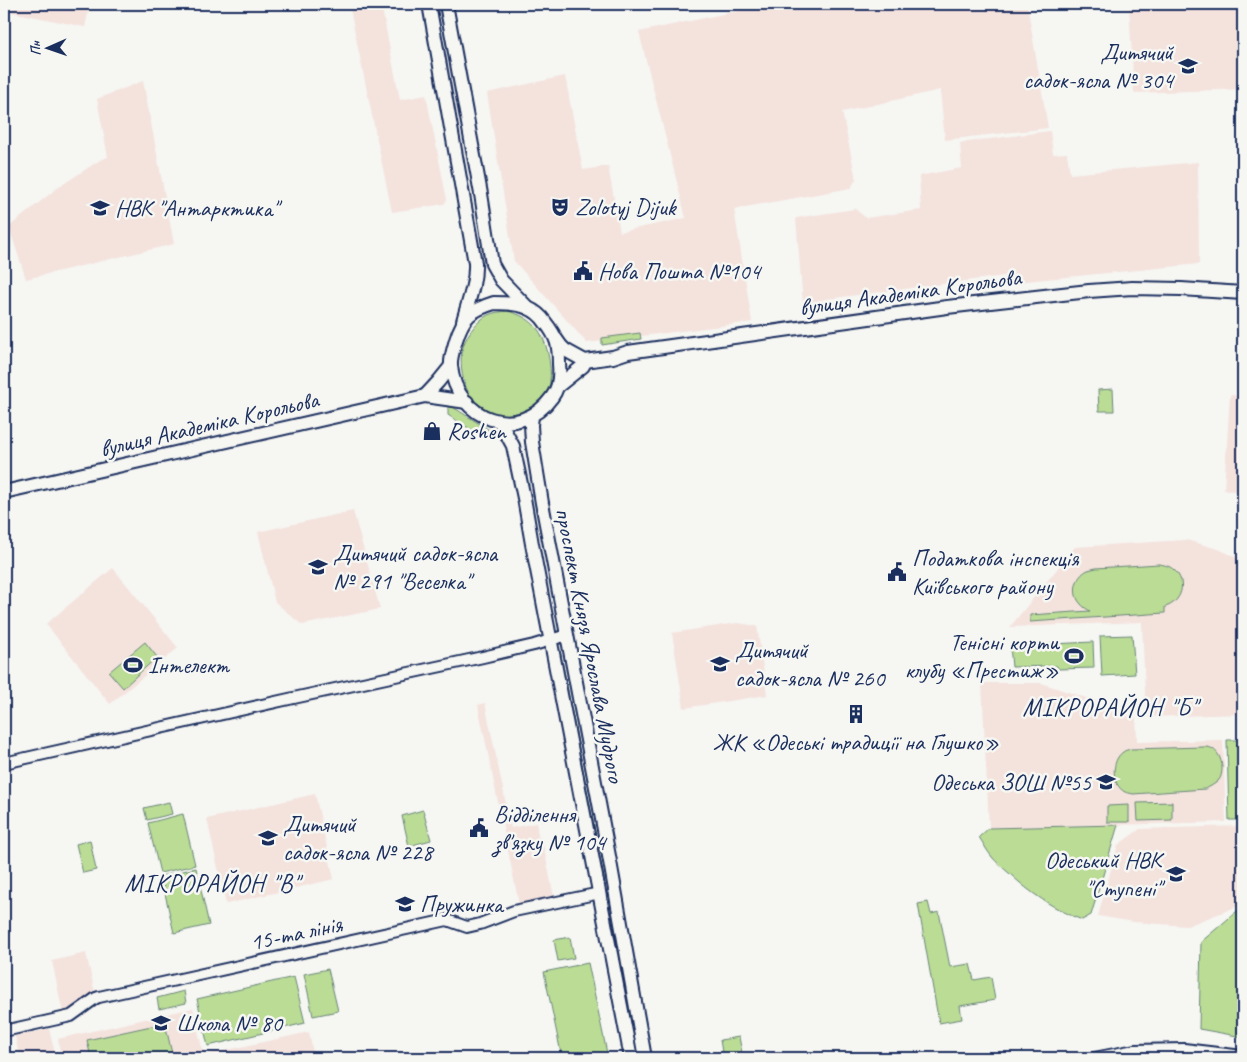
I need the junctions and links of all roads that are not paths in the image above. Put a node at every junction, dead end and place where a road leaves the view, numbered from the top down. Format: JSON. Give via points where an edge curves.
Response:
{"nodes":[{"id":1,"x":429,"y":4,"type":"edge"},
{"id":2,"x":446,"y":4,"type":"edge"},
{"id":3,"x":1243,"y":293,"type":"edge"},
{"id":4,"x":527,"y":307,"type":"junction"},
{"id":5,"x":462,"y":324,"type":"junction"},
{"id":6,"x":556,"y":339,"type":"junction"},
{"id":7,"x":585,"y":361,"type":"junction"},
{"id":8,"x":451,"y":366,"type":"junction"},
{"id":9,"x":558,"y":386,"type":"junction"},
{"id":10,"x":425,"y":396,"type":"junction"},
{"id":11,"x":467,"y":402,"type":"junction"},
{"id":12,"x":532,"y":416,"type":"junction"},
{"id":13,"x":500,"y":422,"type":"junction"},
{"id":14,"x":4,"y":492,"type":"edge"},
{"id":15,"x":567,"y":635,"type":"junction"},
{"id":16,"x":550,"y":640,"type":"junction"},
{"id":17,"x":4,"y":763,"type":"edge"},
{"id":18,"x":615,"y":890,"type":"junction"},
{"id":19,"x":600,"y":892,"type":"junction"},
{"id":20,"x":4,"y":1031,"type":"edge"},
{"id":21,"x":1243,"y":1056,"type":"edge"},
{"id":22,"x":631,"y":1058,"type":"edge"},
{"id":23,"x":645,"y":1058,"type":"edge"},
{"id":24,"x":1094,"y":1058,"type":"edge"}],
"edges":[{"from":1,"to":5,"type":"main road","via":[[475,263]]},
{"from":2,"to":4,"type":"main road","via":[[492,264],[501,280]]},
{"from":3,"to":7,"type":"main road","name":"вулиця Академіка Корольова","via":[[1132,288],[1089,291],[928,310],[628,352]]},
{"from":4,"to":5,"type":"main road","via":[[494,303],[480,307]]},
{"from":4,"to":6,"type":"main road","via":[[540,316]]},
{"from":5,"to":8,"type":"main road"},
{"from":6,"to":7,"type":"main road","via":[[565,350]]},
{"from":6,"to":9,"type":"main road"},
{"from":7,"to":9,"type":"main road"},
{"from":8,"to":10,"type":"main road"},
{"from":8,"to":11,"type":"main road","via":[[458,392]]},
{"from":9,"to":12,"type":"main road","via":[[548,402]]},
{"from":10,"to":11,"type":"main road","name":"вулиця Академіка Корольова"},
{"from":10,"to":14,"type":"main road","name":"вулиця Академіка Корольова"},
{"from":11,"to":13,"type":"main road","via":[[480,415]]},
{"from":12,"to":13,"type":"main road","via":[[520,421]]},
{"from":12,"to":15,"type":"main road","name":"проспект Князя Ярослава Мудрого","via":[[532,442]]},
{"from":13,"to":16,"type":"main road","name":"проспект Князя Ярослава Мудрого","via":[[513,446]]},
{"from":15,"to":16,"type":"street"},
{"from":15,"to":18,"type":"main road","name":"проспект Князя Ярослава Мудрого"},
{"from":16,"to":17,"type":"street"},
{"from":16,"to":19,"type":"main road","name":"проспект Князя Ярослава Мудрого"},
{"from":18,"to":19,"type":"main road"},
{"from":18,"to":23,"type":"main road","name":"проспект Князя Ярослава Мудрого"},
{"from":19,"to":20,"type":"street","name":"15-та лінія","via":[[514,911],[480,924],[467,926],[447,920],[96,998],[71,1016]]},
{"from":19,"to":22,"type":"main road","name":"проспект Князя Ярослава Мудрого"},
{"from":21,"to":24,"type":"street","via":[[1184,1049],[1135,1050]]}]}
